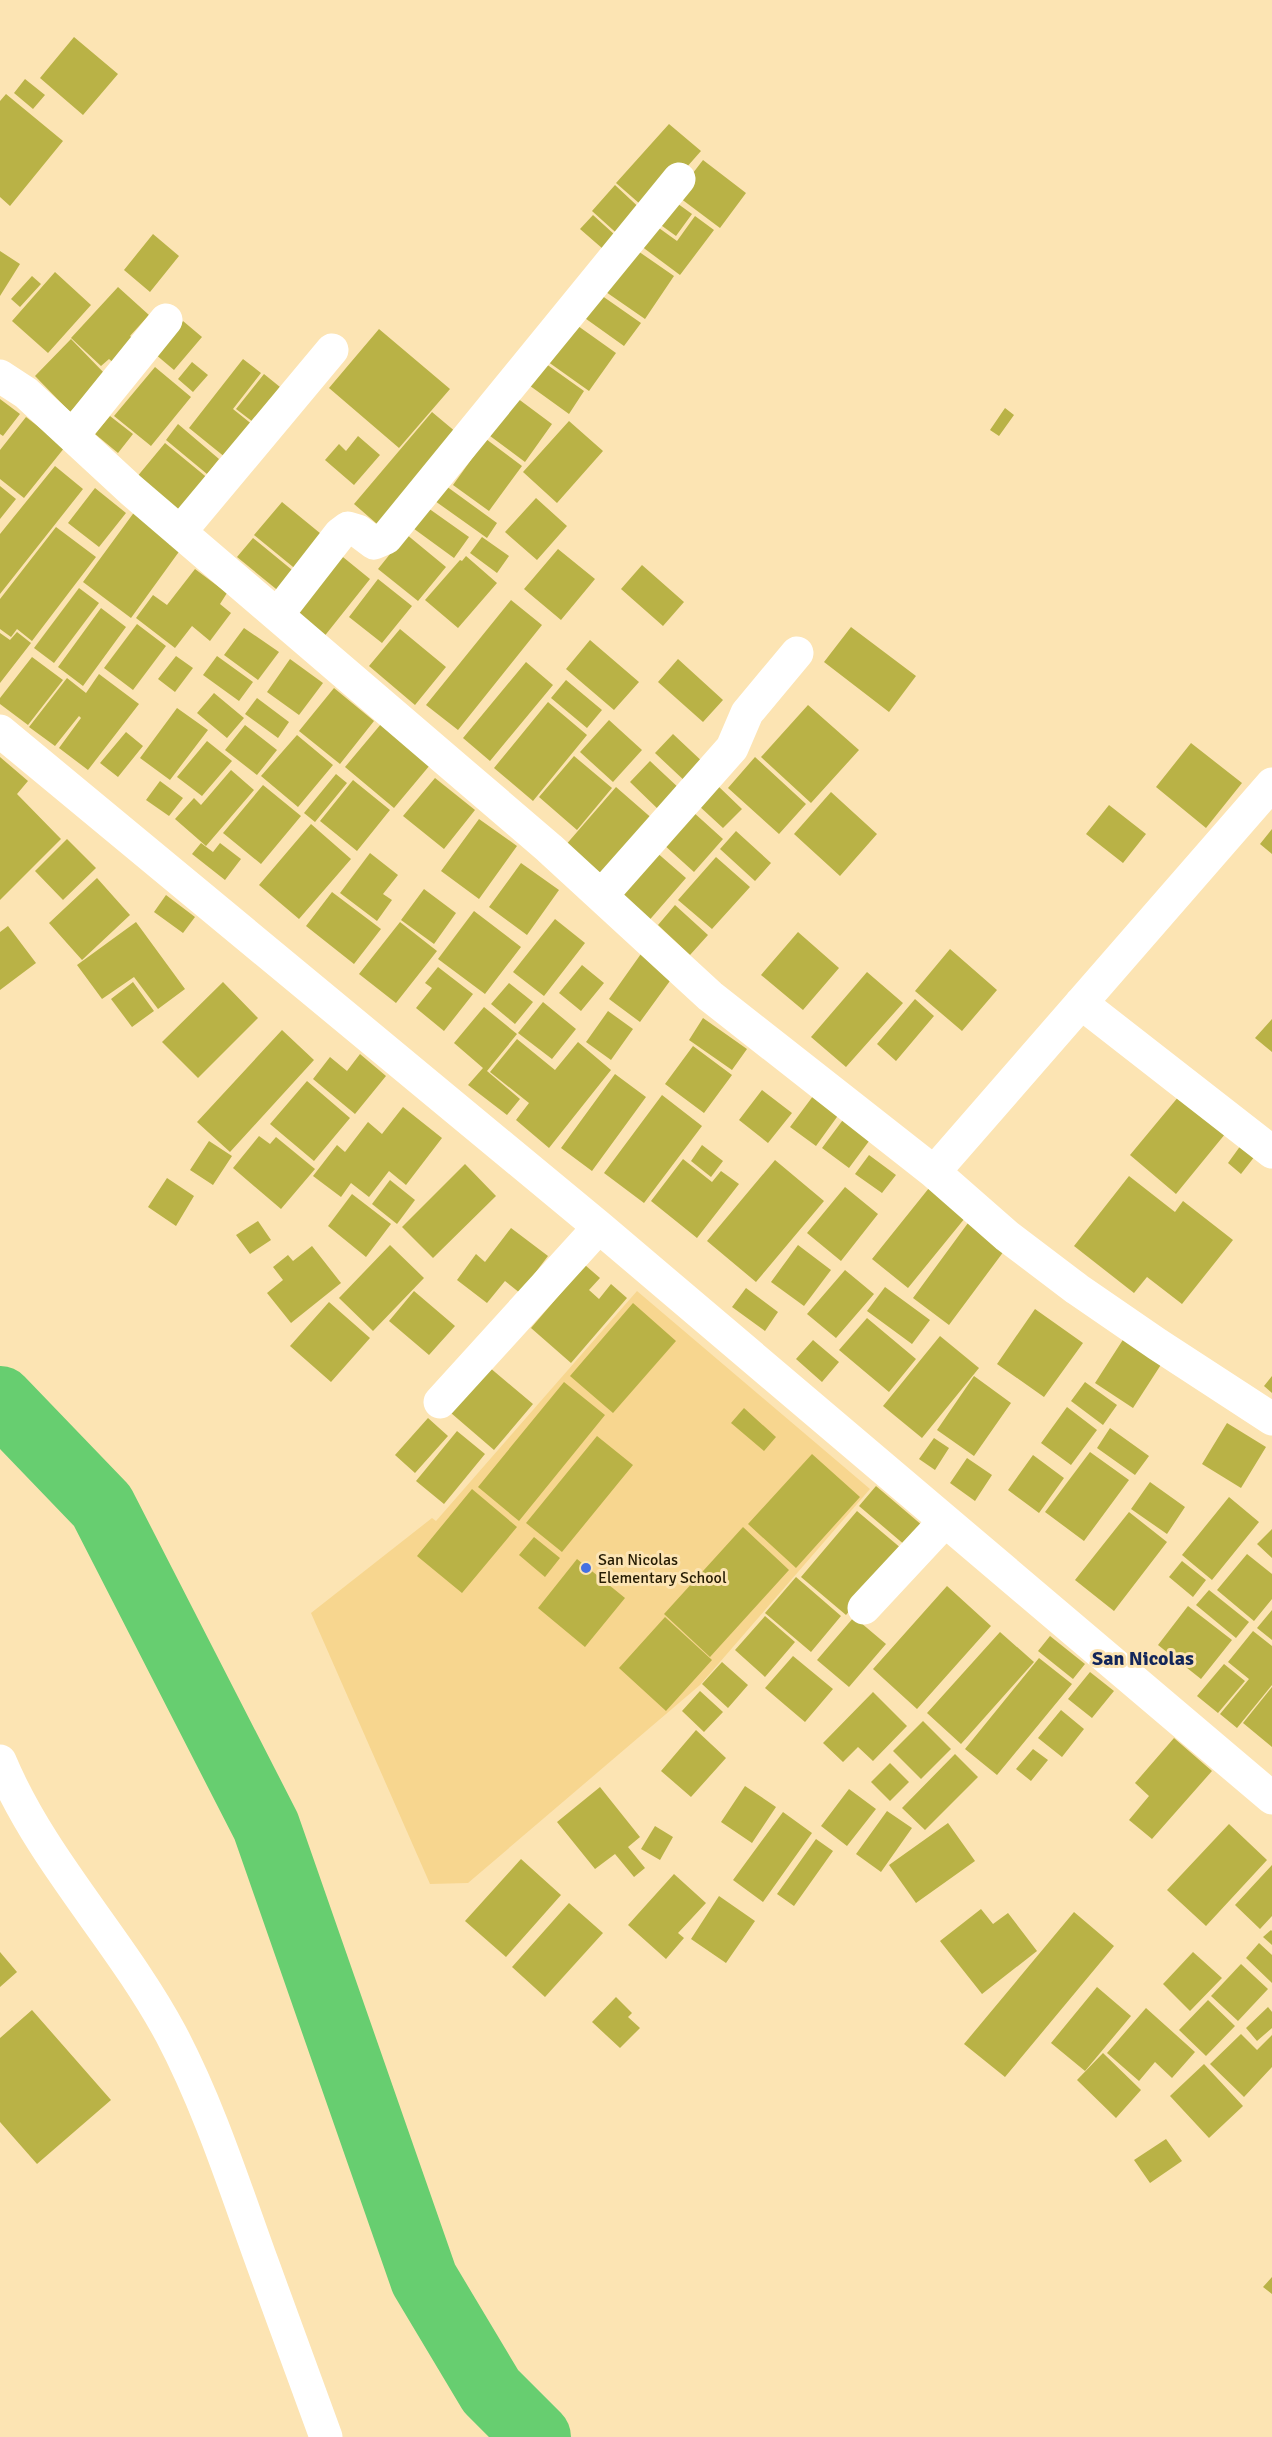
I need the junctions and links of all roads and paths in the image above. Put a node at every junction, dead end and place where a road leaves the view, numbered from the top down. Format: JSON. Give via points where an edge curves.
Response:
{"nodes":[{"id":1,"x":679,"y":179,"type":"dead end"},
{"id":2,"x":166,"y":320,"type":"dead end"},
{"id":3,"x":332,"y":350,"type":"dead end"},
{"id":4,"x":0,"y":376,"type":"edge"},
{"id":5,"x":73,"y":435,"type":"junction"},
{"id":6,"x":180,"y":532,"type":"junction"},
{"id":7,"x":277,"y":615,"type":"junction"},
{"id":8,"x":797,"y":653,"type":"dead end"},
{"id":9,"x":0,"y":732,"type":"edge"},
{"id":10,"x":1272,"y":784,"type":"edge"},
{"id":11,"x":601,"y":896,"type":"junction"},
{"id":12,"x":1081,"y":1003,"type":"junction"},
{"id":13,"x":1272,"y":1152,"type":"edge"},
{"id":14,"x":934,"y":1172,"type":"junction"},
{"id":15,"x":599,"y":1227,"type":"junction"},
{"id":16,"x":440,"y":1402,"type":"dead end"},
{"id":17,"x":1272,"y":1419,"type":"edge"},
{"id":18,"x":945,"y":1521,"type":"junction"},
{"id":19,"x":864,"y":1608,"type":"dead end"},
{"id":20,"x":0,"y":1761,"type":"edge"},
{"id":21,"x":1272,"y":1798,"type":"edge"},
{"id":22,"x":326,"y":2437,"type":"edge"}],
"edges":[{"from":1,"to":7,"type":"street","via":[[386,538],[374,543],[348,528]]},
{"from":2,"to":5,"type":"street"},
{"from":3,"to":6,"type":"street"},
{"from":4,"to":5,"type":"street","via":[[26,393]]},
{"from":5,"to":6,"type":"street"},
{"from":6,"to":7,"type":"street"},
{"from":7,"to":11,"type":"street"},
{"from":8,"to":11,"type":"street","via":[[747,713],[732,748]]},
{"from":9,"to":15,"type":"street"},
{"from":10,"to":12,"type":"street"},
{"from":11,"to":14,"type":"street","via":[[710,996]]},
{"from":12,"to":13,"type":"street"},
{"from":12,"to":14,"type":"street"},
{"from":14,"to":17,"type":"street","via":[[1007,1236],[1077,1289]]},
{"from":15,"to":16,"type":"street"},
{"from":15,"to":18,"type":"street"},
{"from":18,"to":19,"type":"street"},
{"from":18,"to":21,"type":"street"},
{"from":20,"to":22,"type":"street","via":[[42,1841],[170,2034],[207,2112]]}]}
